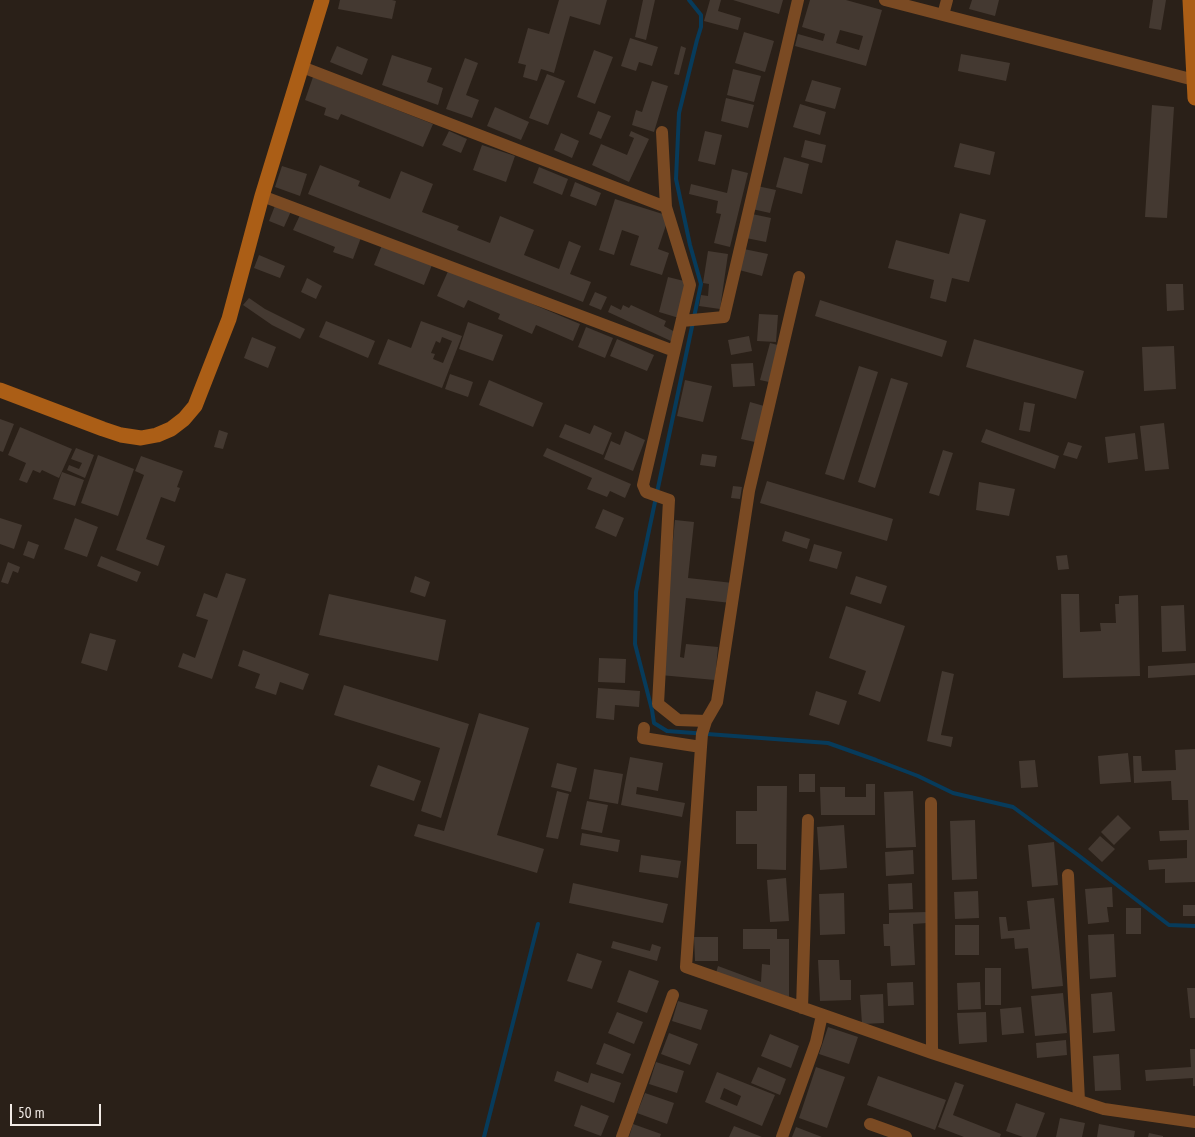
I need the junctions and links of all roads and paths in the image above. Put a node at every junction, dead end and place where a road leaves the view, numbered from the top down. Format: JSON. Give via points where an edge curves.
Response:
{"nodes":[{"id":1,"x":322,"y":0,"type":"edge"},
{"id":2,"x":798,"y":0,"type":"edge"},
{"id":3,"x":884,"y":0,"type":"edge"},
{"id":4,"x":947,"y":0,"type":"edge"},
{"id":5,"x":1190,"y":0,"type":"edge"},
{"id":6,"x":943,"y":15,"type":"junction"},
{"id":7,"x":302,"y":67,"type":"junction"},
{"id":8,"x":1194,"y":80,"type":"edge"},
{"id":9,"x":1195,"y":98,"type":"edge"},
{"id":10,"x":662,"y":132,"type":"dead end"},
{"id":11,"x":262,"y":196,"type":"junction"},
{"id":12,"x":666,"y":207,"type":"junction"},
{"id":13,"x":799,"y":277,"type":"dead end"},
{"id":14,"x":689,"y":321,"type":"junction"},
{"id":15,"x":674,"y":351,"type":"junction"},
{"id":16,"x":0,"y":390,"type":"edge"},
{"id":17,"x":706,"y":721,"type":"junction"},
{"id":18,"x":644,"y":728,"type":"dead end"},
{"id":19,"x":701,"y":747,"type":"junction"},
{"id":20,"x":931,"y":803,"type":"dead end"},
{"id":21,"x":808,"y":820,"type":"dead end"},
{"id":22,"x":1068,"y":875,"type":"dead end"},
{"id":23,"x":672,"y":995,"type":"dead end"},
{"id":24,"x":802,"y":1008,"type":"junction"},
{"id":25,"x":822,"y":1015,"type":"junction"},
{"id":26,"x":932,"y":1053,"type":"junction"},
{"id":27,"x":1079,"y":1101,"type":"junction"},
{"id":28,"x":1195,"y":1122,"type":"edge"},
{"id":29,"x":870,"y":1124,"type":"dead end"},
{"id":30,"x":622,"y":1137,"type":"edge"},
{"id":31,"x":782,"y":1137,"type":"edge"},
{"id":32,"x":906,"y":1137,"type":"edge"}],
"edges":[{"from":1,"to":7,"type":"main road"},
{"from":2,"to":14,"type":"street","via":[[724,317]]},
{"from":3,"to":6,"type":"street"},
{"from":4,"to":6,"type":"street"},
{"from":5,"to":8,"type":"main road"},
{"from":6,"to":8,"type":"street"},
{"from":7,"to":11,"type":"main road"},
{"from":7,"to":12,"type":"street"},
{"from":8,"to":9,"type":"main road"},
{"from":10,"to":12,"type":"street"},
{"from":11,"to":15,"type":"street"},
{"from":11,"to":16,"type":"main road","via":[[229,319],[195,406],[178,424],[156,436],[121,435]]},
{"from":12,"to":14,"type":"street","via":[[690,285]]},
{"from":13,"to":17,"type":"street","via":[[749,491],[717,702]]},
{"from":14,"to":15,"type":"street"},
{"from":15,"to":17,"type":"street","via":[[643,484],[646,492],[670,500],[658,704],[678,720]]},
{"from":17,"to":19,"type":"street"},
{"from":18,"to":19,"type":"street","via":[[643,738]]},
{"from":19,"to":24,"type":"street","via":[[686,967]]},
{"from":20,"to":26,"type":"street"},
{"from":21,"to":24,"type":"street"},
{"from":22,"to":27,"type":"street"},
{"from":23,"to":30,"type":"street"},
{"from":24,"to":25,"type":"street"},
{"from":25,"to":26,"type":"street"},
{"from":25,"to":31,"type":"street","via":[[816,1042]]},
{"from":26,"to":27,"type":"street"},
{"from":27,"to":28,"type":"street","via":[[1104,1109]]},
{"from":29,"to":32,"type":"street"}]}
